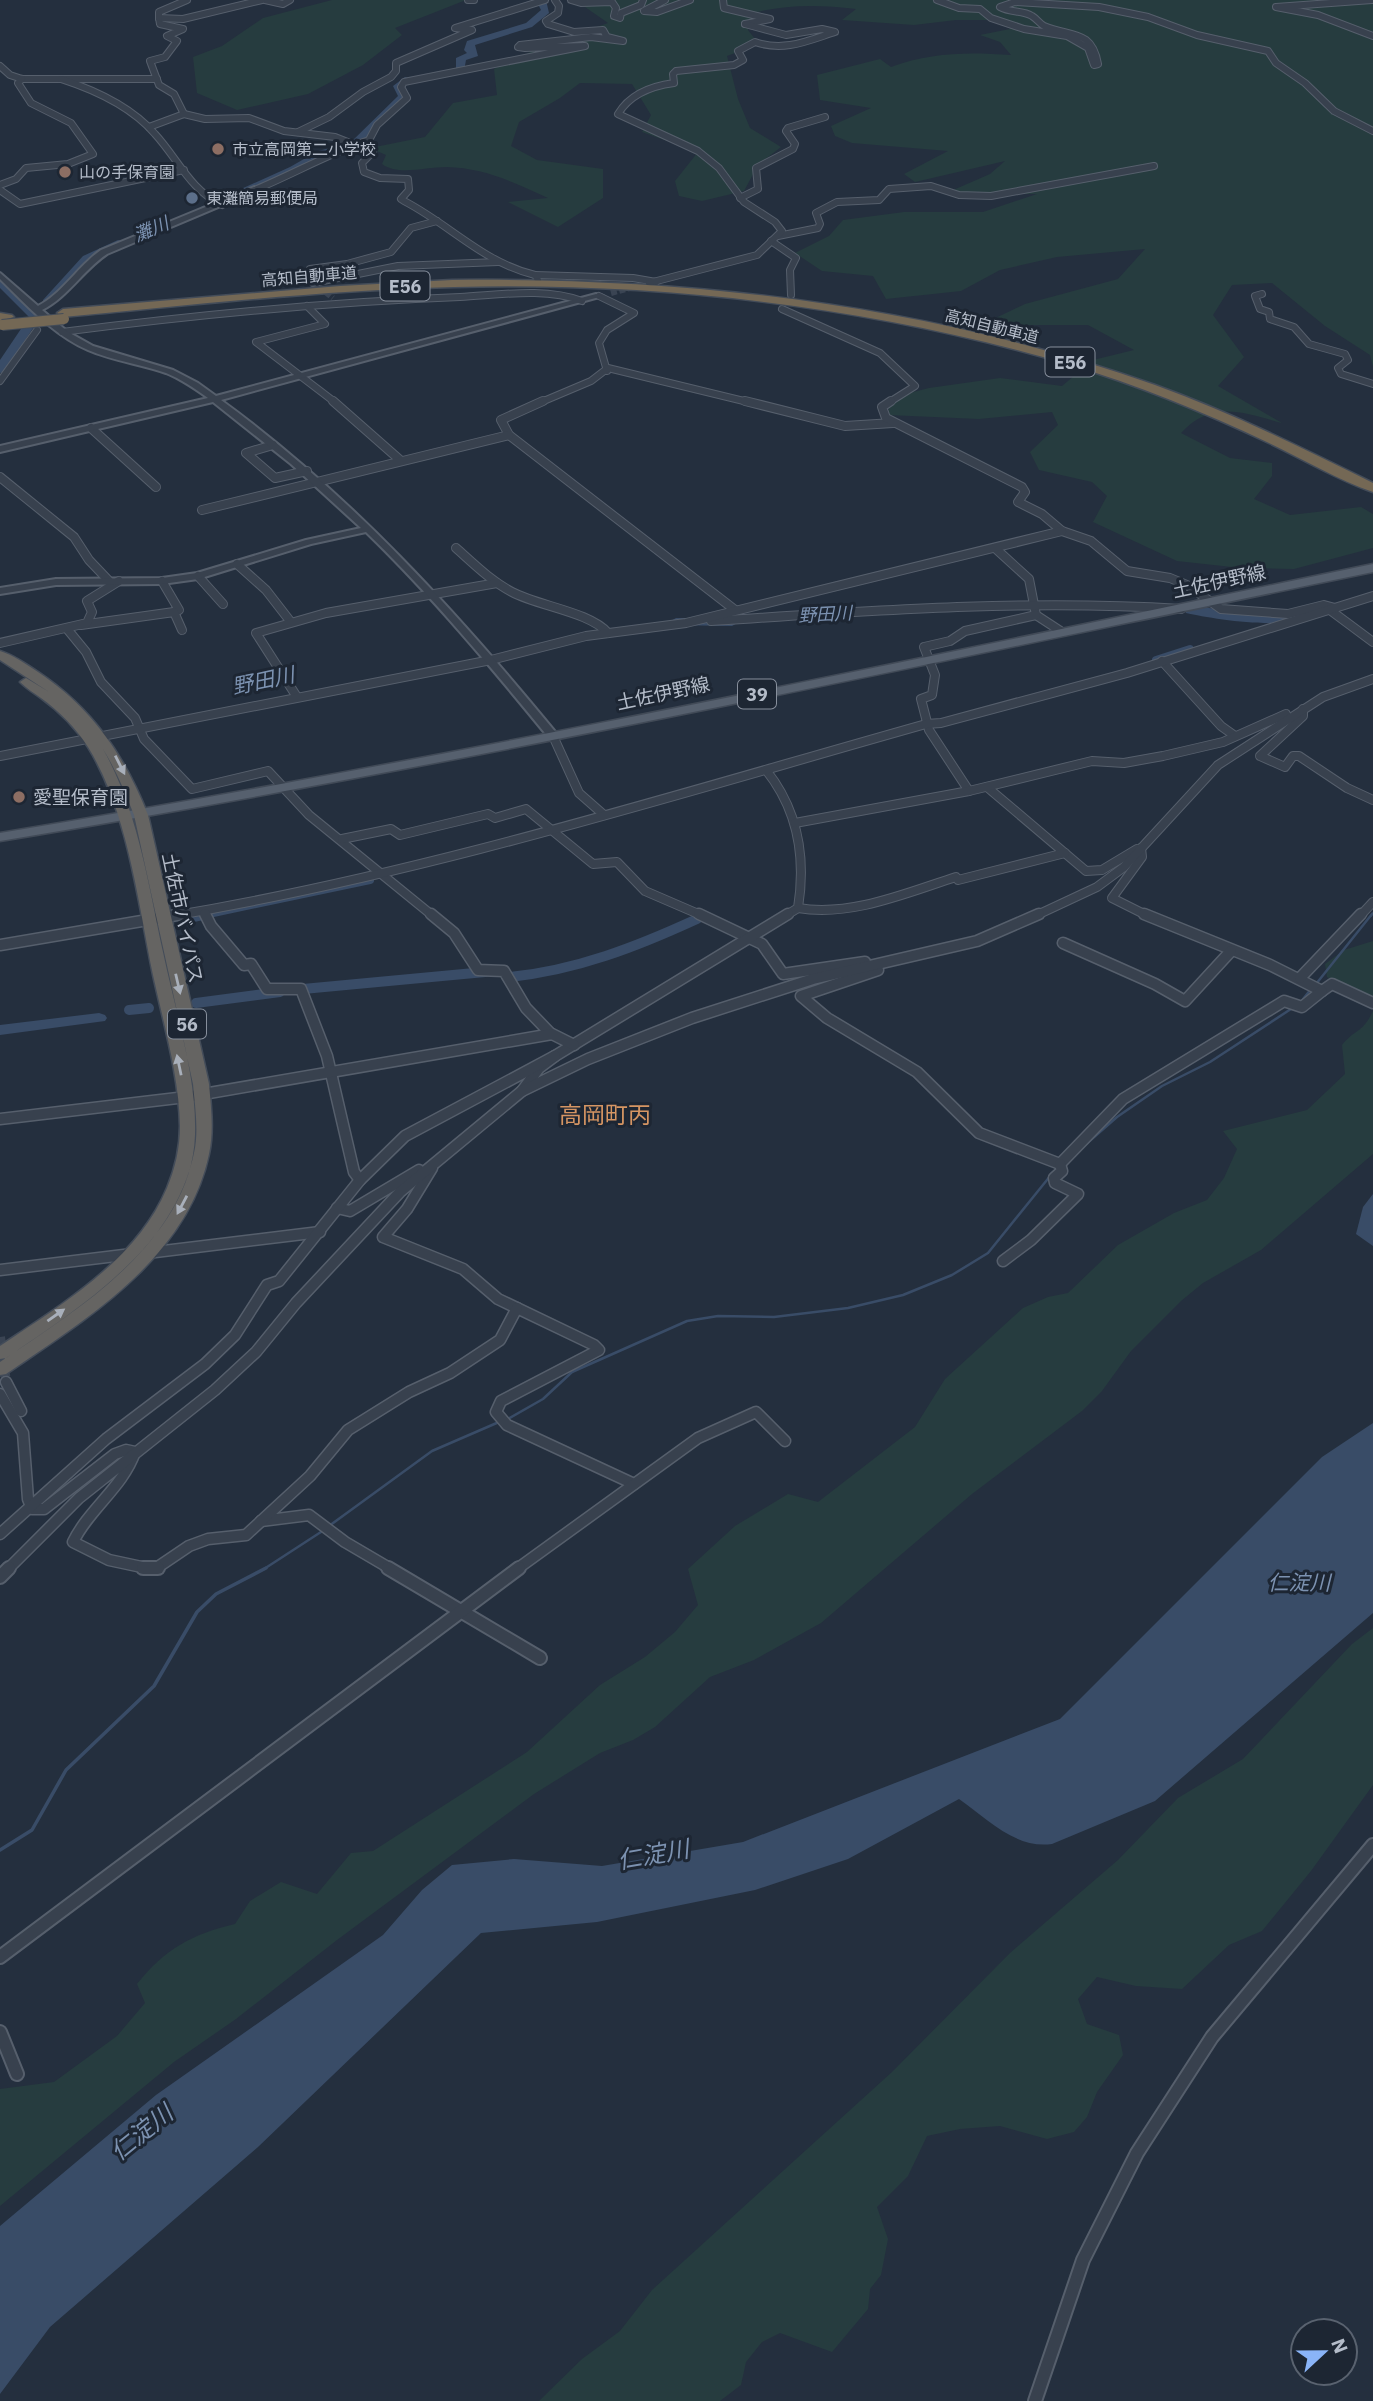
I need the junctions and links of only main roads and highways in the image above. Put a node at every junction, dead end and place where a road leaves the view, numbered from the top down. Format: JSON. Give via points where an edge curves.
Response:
{"nodes":[{"id":1,"x":747,"y":298,"type":"junction"},
{"id":2,"x":63,"y":320,"type":"junction"},
{"id":3,"x":3,"y":321,"type":"edge"},
{"id":4,"x":1373,"y":488,"type":"edge"},
{"id":5,"x":1373,"y":568,"type":"edge"},
{"id":6,"x":0,"y":654,"type":"edge"},
{"id":7,"x":0,"y":666,"type":"edge"},
{"id":8,"x":96,"y":738,"type":"junction"},
{"id":9,"x":133,"y":817,"type":"junction"},
{"id":10,"x":0,"y":837,"type":"edge"},
{"id":11,"x":156,"y":919,"type":"junction"},
{"id":12,"x":1,"y":1352,"type":"edge"},
{"id":13,"x":3,"y":1376,"type":"edge"}],
"edges":[{"from":1,"to":2,"type":"highway","name":"高知自動車道","number":"E56","via":[[510,286],[368,292]]},
{"from":1,"to":2,"type":"highway","name":"高知自動車道","number":"E56","via":[[596,285],[454,284],[316,291]]},
{"from":1,"to":4,"type":"highway","name":"高知自動車道","number":"E56","via":[[959,333],[1084,366],[1200,408]]},
{"from":2,"to":3,"type":"highway","bridge":true},
{"from":5,"to":9,"type":"main road","name":"土佐伊野線","number":"39","via":[[286,790]]},
{"from":6,"to":8,"type":"highway","name":"土佐市バイパス","number":"56","via":[[58,691],[87,717]]},
{"from":7,"to":8,"type":"highway","name":"土佐市バイパス","number":"56"},
{"from":8,"to":9,"type":"highway","name":"土佐市バイパス","number":"56","via":[[120,762]]},
{"from":9,"to":10,"type":"main road","name":"土佐伊野線","number":"39"},
{"from":9,"to":11,"type":"highway","name":"土佐市バイパス","number":"56"},
{"from":12,"to":11,"type":"highway","name":"土佐市バイパス","number":"56","one_way":true,"via":[[65,1309],[128,1255],[161,1212],[185,1156],[186,1097]]},
{"from":11,"to":13,"type":"highway","name":"土佐市バイパス","number":"56","one_way":true,"via":[[202,1094],[202,1154],[193,1186],[178,1214],[121,1282]]}]}
